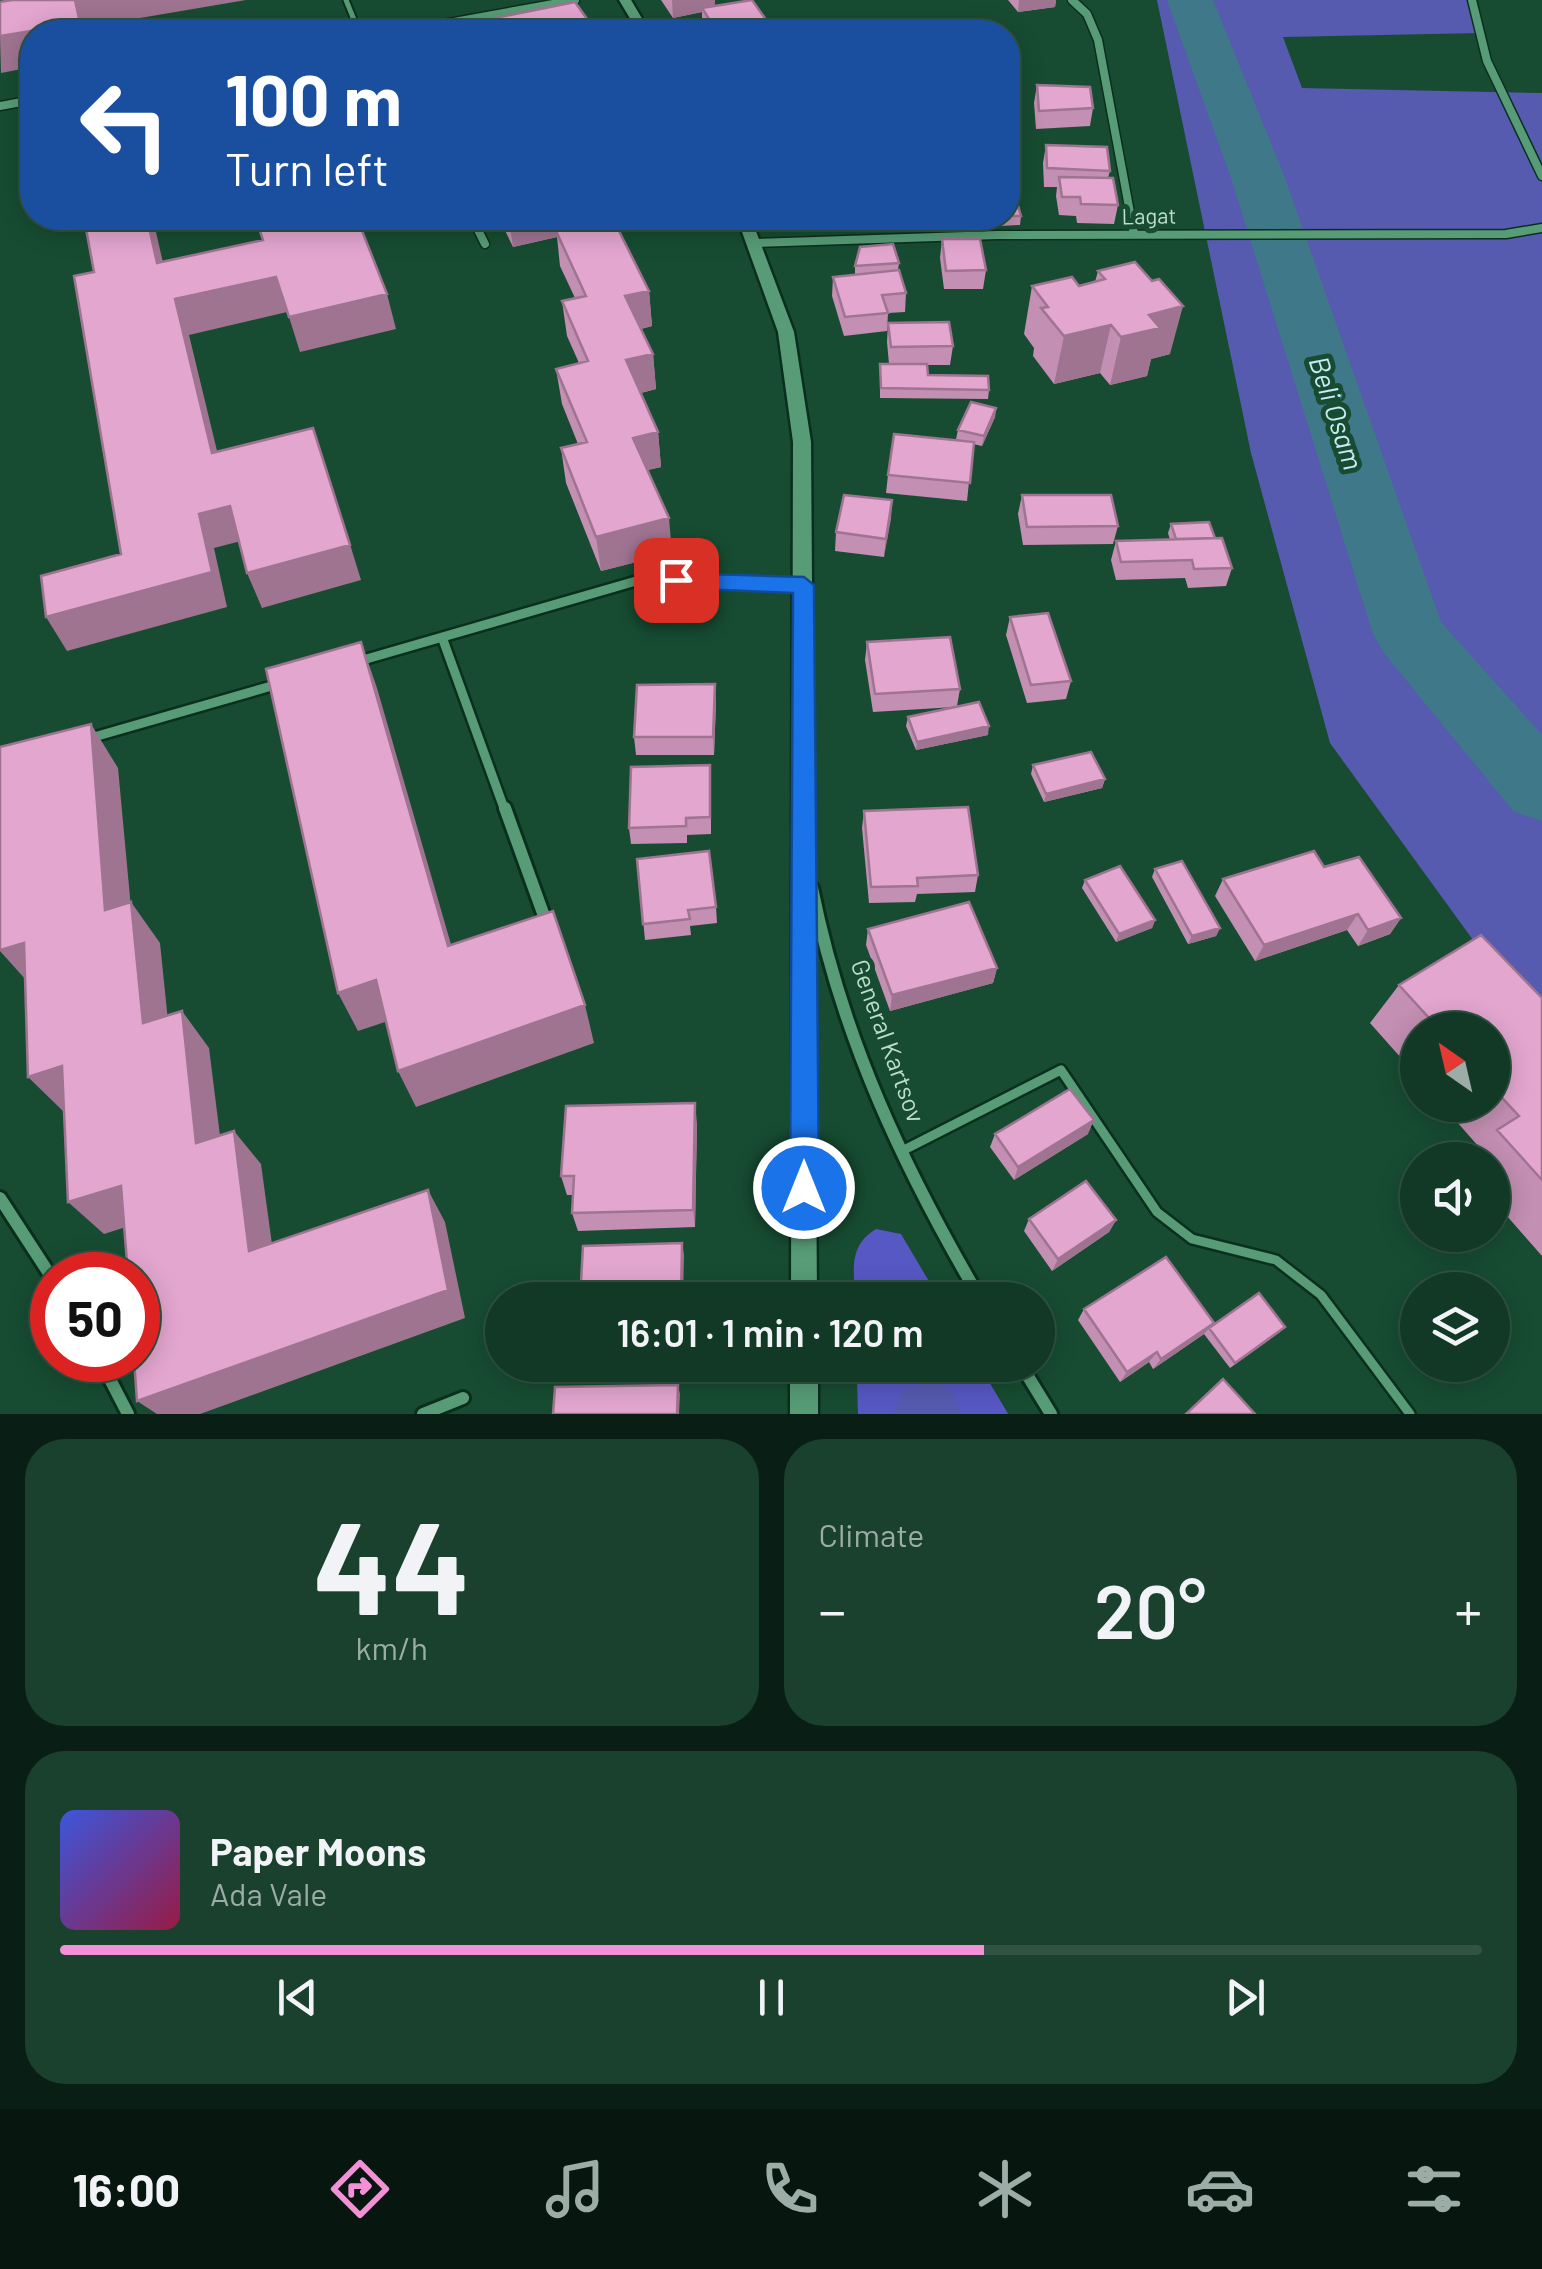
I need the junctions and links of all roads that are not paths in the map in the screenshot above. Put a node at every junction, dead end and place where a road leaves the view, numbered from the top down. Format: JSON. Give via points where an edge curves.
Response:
{"nodes":[{"id":1,"x":575,"y":0,"type":"edge"},
{"id":2,"x":1072,"y":0,"type":"edge"},
{"id":3,"x":1472,"y":0,"type":"edge"},
{"id":4,"x":465,"y":20,"type":"edge"},
{"id":5,"x":1542,"y":176,"type":"edge"},
{"id":6,"x":1542,"y":228,"type":"edge"},
{"id":7,"x":478,"y":230,"type":"edge"},
{"id":8,"x":750,"y":230,"type":"edge"},
{"id":9,"x":1134,"y":234,"type":"junction"},
{"id":10,"x":756,"y":243,"type":"junction"},
{"id":11,"x":484,"y":244,"type":"dead end"},
{"id":12,"x":804,"y":585,"type":"junction"},
{"id":13,"x":442,"y":637,"type":"junction"},
{"id":14,"x":349,"y":664,"type":"edge"},
{"id":15,"x":293,"y":680,"type":"edge"},
{"id":16,"x":69,"y":744,"type":"edge"},
{"id":17,"x":802,"y":782,"type":"junction"},
{"id":18,"x":553,"y":940,"type":"edge"},
{"id":19,"x":898,"y":1153,"type":"junction"},
{"id":20,"x":0,"y":1198,"type":"edge"},
{"id":21,"x":35,"y":1252,"type":"edge"},
{"id":22,"x":804,"y":1282,"type":"edge"},
{"id":23,"x":970,"y":1282,"type":"edge"},
{"id":24,"x":111,"y":1382,"type":"edge"},
{"id":25,"x":804,"y":1382,"type":"edge"},
{"id":26,"x":1031,"y":1382,"type":"edge"},
{"id":27,"x":463,"y":1398,"type":"dead end"},
{"id":28,"x":128,"y":1414,"type":"edge"},
{"id":29,"x":423,"y":1414,"type":"edge"},
{"id":30,"x":804,"y":1414,"type":"edge"},
{"id":31,"x":1050,"y":1414,"type":"edge"},
{"id":32,"x":1410,"y":1414,"type":"edge"}],
"edges":[{"from":1,"to":4,"type":"street"},
{"from":2,"to":9,"type":"street","via":[[1098,40]]},
{"from":3,"to":5,"type":"street","via":[[1486,61]]},
{"from":6,"to":9,"type":"street","name":"Lagat","via":[[1506,234]]},
{"from":7,"to":11,"type":"street"},
{"from":8,"to":10,"type":"main road","name":"General Kartsov"},
{"from":9,"to":10,"type":"street","name":"Lagat"},
{"from":10,"to":12,"type":"main road","name":"General Kartsov","via":[[786,332],[799,424]]},
{"from":12,"to":13,"type":"street","via":[[643,579]]},
{"from":12,"to":17,"type":"main road","name":"General Kartsov"},
{"from":13,"to":14,"type":"street"},
{"from":13,"to":18,"type":"street"},
{"from":15,"to":16,"type":"street"},
{"from":17,"to":19,"type":"street","name":"General Kartsov","via":[[818,926],[839,1005]]},
{"from":17,"to":22,"type":"main road","name":"General Kartsov"},
{"from":19,"to":23,"type":"street","name":"General Kartsov"},
{"from":19,"to":32,"type":"lane","via":[[1062,1070],[1157,1212],[1192,1239],[1276,1260],[1321,1295]]},
{"from":20,"to":21,"type":"street"},
{"from":24,"to":28,"type":"street"},
{"from":25,"to":30,"type":"main road"},
{"from":26,"to":31,"type":"street"},
{"from":27,"to":29,"type":"street"}]}
